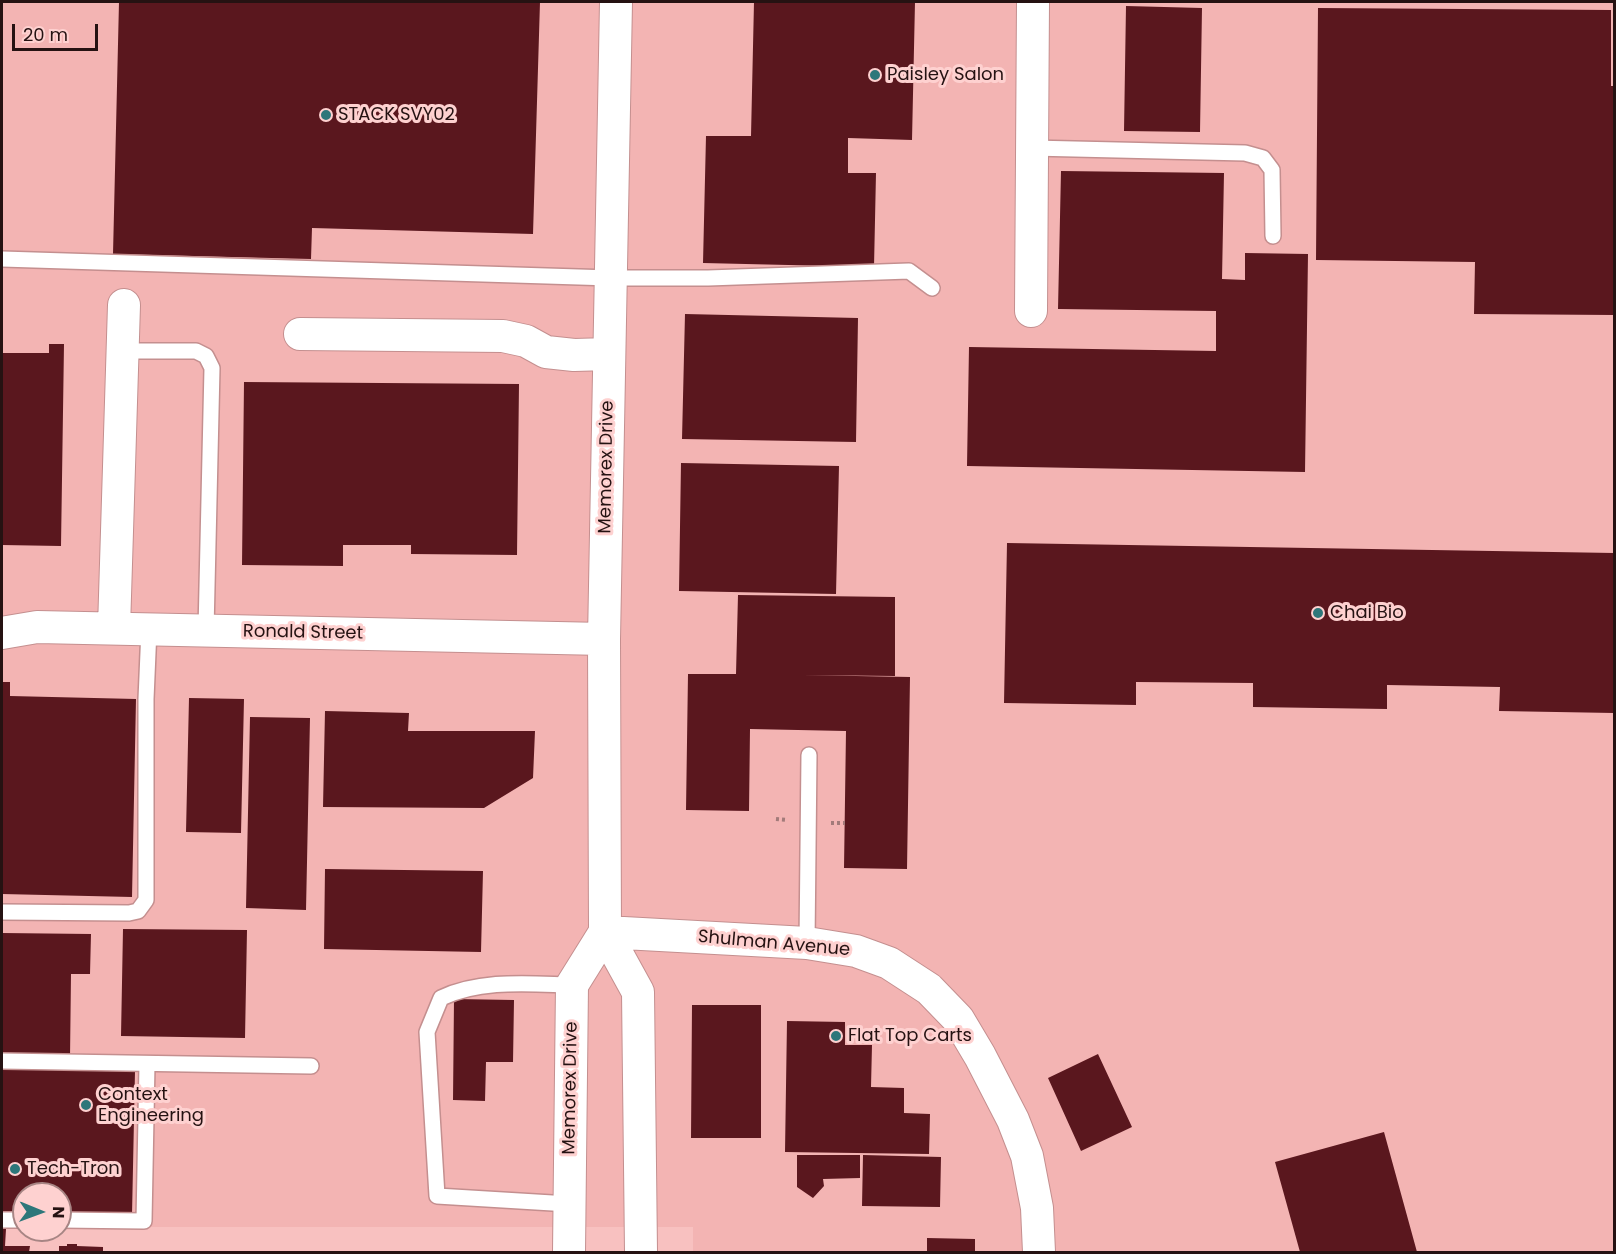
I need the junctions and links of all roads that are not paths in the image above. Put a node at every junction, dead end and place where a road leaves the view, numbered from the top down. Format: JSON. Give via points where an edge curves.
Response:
{"nodes":[{"id":1,"x":616,"y":2,"type":"edge"},
{"id":2,"x":1033,"y":2,"type":"edge"},
{"id":3,"x":1032,"y":148,"type":"junction"},
{"id":4,"x":1273,"y":236,"type":"dead end"},
{"id":5,"x":2,"y":259,"type":"edge"},
{"id":6,"x":611,"y":278,"type":"junction"},
{"id":7,"x":932,"y":288,"type":"dead end"},
{"id":8,"x":124,"y":305,"type":"dead end"},
{"id":9,"x":1032,"y":310,"type":"dead end"},
{"id":10,"x":300,"y":334,"type":"dead end"},
{"id":11,"x":122,"y":351,"type":"junction"},
{"id":12,"x":609,"y":354,"type":"junction"},
{"id":13,"x":114,"y":628,"type":"junction"},
{"id":14,"x":149,"y":629,"type":"junction"},
{"id":15,"x":206,"y":630,"type":"junction"},
{"id":16,"x":2,"y":633,"type":"edge"},
{"id":17,"x":604,"y":639,"type":"junction"},
{"id":18,"x":809,"y":755,"type":"dead end"},
{"id":19,"x":2,"y":912,"type":"edge"},
{"id":20,"x":604,"y":932,"type":"junction"},
{"id":21,"x":807,"y":943,"type":"junction"},
{"id":22,"x":572,"y":985,"type":"junction"},
{"id":23,"x":2,"y":1061,"type":"edge"},
{"id":24,"x":147,"y":1064,"type":"junction"},
{"id":25,"x":311,"y":1066,"type":"dead end"},
{"id":26,"x":569,"y":1204,"type":"junction"},
{"id":27,"x":72,"y":1220,"type":"edge"},
{"id":28,"x":569,"y":1252,"type":"edge"},
{"id":29,"x":641,"y":1252,"type":"edge"},
{"id":30,"x":1039,"y":1252,"type":"edge"}],
"edges":[{"from":1,"to":6,"type":"street","name":"Memorex Drive"},
{"from":2,"to":3,"type":"street"},
{"from":3,"to":4,"type":"lane","via":[[1245,153],[1263,158],[1272,170]]},
{"from":3,"to":9,"type":"street"},
{"from":5,"to":6,"type":"lane"},
{"from":6,"to":7,"type":"lane","via":[[909,271]]},
{"from":6,"to":12,"type":"street","name":"Memorex Drive"},
{"from":8,"to":11,"type":"street"},
{"from":10,"to":12,"type":"street","via":[[503,336],[526,341],[546,352]]},
{"from":11,"to":13,"type":"street"},
{"from":11,"to":15,"type":"lane","via":[[196,351],[206,356],[212,368]]},
{"from":12,"to":17,"type":"street","name":"Memorex Drive"},
{"from":13,"to":14,"type":"street","name":"Ronald Street"},
{"from":13,"to":16,"type":"street","name":"Ronald Street","via":[[36,627]]},
{"from":14,"to":15,"type":"street","name":"Ronald Street"},
{"from":14,"to":19,"type":"lane","via":[[146,900],[138,911],[129,913]]},
{"from":15,"to":17,"type":"street","name":"Ronald Street"},
{"from":17,"to":20,"type":"street","name":"Memorex Drive"},
{"from":18,"to":21,"type":"lane"},
{"from":20,"to":21,"type":"street","name":"Shulman Avenue"},
{"from":20,"to":22,"type":"street"},
{"from":20,"to":29,"type":"street","name":"Memorex Drive","via":[[638,992]]},
{"from":21,"to":30,"type":"street","name":"Shulman Avenue","via":[[856,951],[889,963],[929,988],[958,1019],[1013,1120],[1027,1156],[1037,1208]]},
{"from":22,"to":26,"type":"street","name":"Memorex Drive"},
{"from":22,"to":26,"type":"lane","via":[[512,984],[458,990],[441,998],[427,1032],[437,1196]]},
{"from":23,"to":24,"type":"lane"},
{"from":24,"to":25,"type":"lane"},
{"from":24,"to":27,"type":"lane","via":[[144,1221]]},
{"from":26,"to":28,"type":"street","name":"Memorex Drive"}]}
